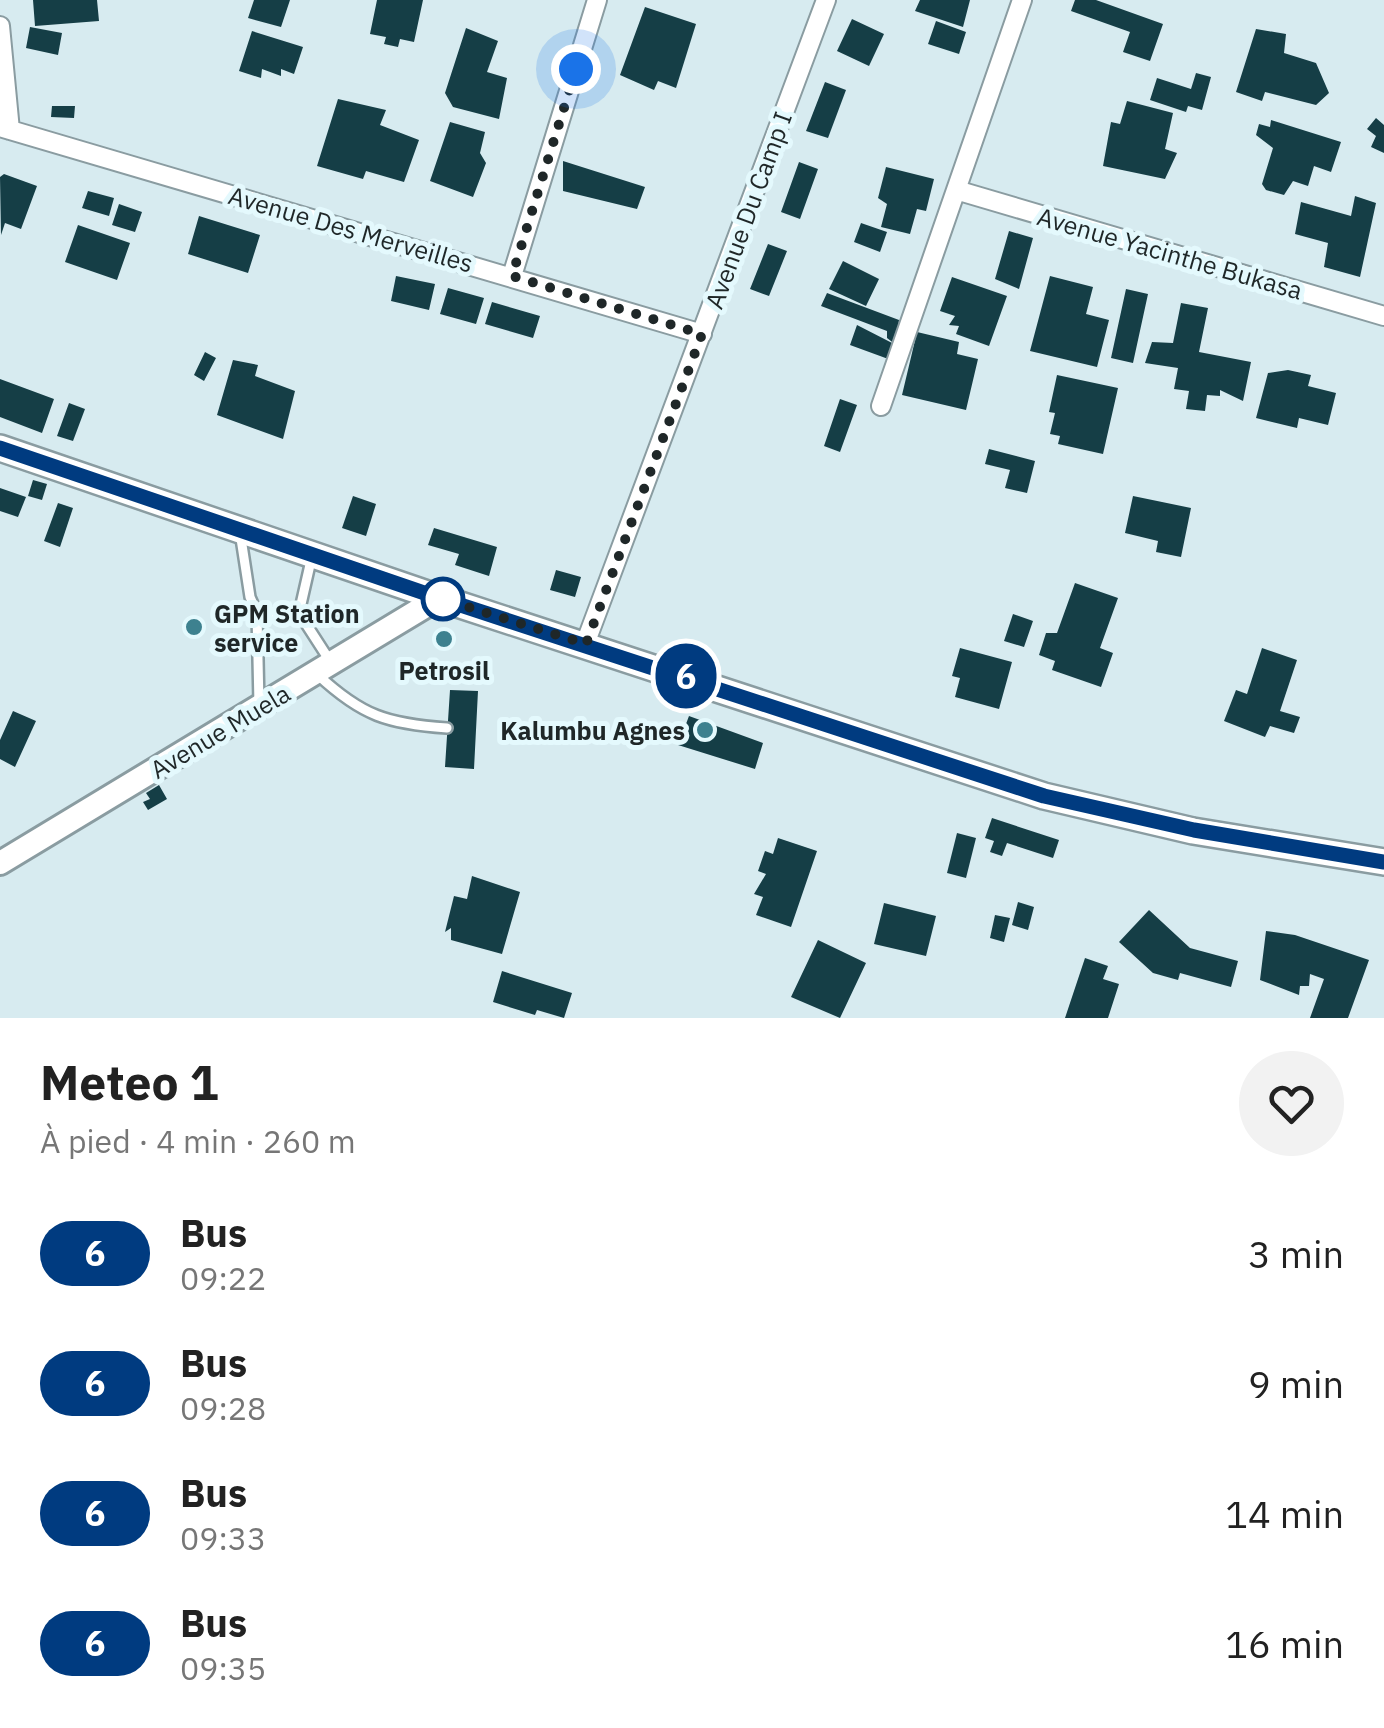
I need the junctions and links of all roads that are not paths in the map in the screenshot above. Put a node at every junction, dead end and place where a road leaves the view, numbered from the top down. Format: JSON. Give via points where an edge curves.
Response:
{"nodes":[{"id":1,"x":598,"y":0,"type":"edge"},
{"id":2,"x":826,"y":0,"type":"edge"},
{"id":3,"x":1022,"y":0,"type":"edge"},
{"id":4,"x":0,"y":26,"type":"edge"},
{"id":5,"x":5,"y":128,"type":"edge"},
{"id":6,"x":956,"y":190,"type":"junction"},
{"id":7,"x":512,"y":276,"type":"junction"},
{"id":8,"x":1384,"y":316,"type":"edge"},
{"id":9,"x":702,"y":334,"type":"junction"},
{"id":10,"x":881,"y":406,"type":"dead end"},
{"id":11,"x":0,"y":448,"type":"edge"},
{"id":12,"x":240,"y":530,"type":"junction"},
{"id":13,"x":312,"y":555,"type":"junction"},
{"id":14,"x":439,"y":598,"type":"junction"},
{"id":15,"x":257,"y":613,"type":"junction"},
{"id":16,"x":300,"y":613,"type":"junction"},
{"id":17,"x":586,"y":644,"type":"junction"},
{"id":18,"x":323,"y":668,"type":"junction"},
{"id":19,"x":259,"y":708,"type":"junction"},
{"id":20,"x":448,"y":728,"type":"dead end"},
{"id":21,"x":1384,"y":862,"type":"edge"},
{"id":22,"x":0,"y":863,"type":"edge"}],
"edges":[{"from":1,"to":7,"type":"street"},
{"from":2,"to":9,"type":"street","name":"Avenue Du Camp I"},
{"from":3,"to":6,"type":"street"},
{"from":4,"to":5,"type":"street"},
{"from":5,"to":7,"type":"street","name":"Avenue Des Merveilles"},
{"from":6,"to":8,"type":"street","name":"Avenue Yacinthe Bukasa"},
{"from":6,"to":10,"type":"street"},
{"from":7,"to":9,"type":"street","name":"Avenue Des Merveilles"},
{"from":9,"to":17,"type":"street","name":"Avenue Du Camp I"},
{"from":11,"to":12,"type":"main road"},
{"from":12,"to":13,"type":"main road"},
{"from":12,"to":15,"type":"lane"},
{"from":13,"to":14,"type":"main road"},
{"from":13,"to":16,"type":"lane"},
{"from":14,"to":17,"type":"main road"},
{"from":14,"to":18,"type":"street","name":"Avenue Muela"},
{"from":15,"to":16,"type":"lane"},
{"from":15,"to":19,"type":"lane"},
{"from":16,"to":18,"type":"lane"},
{"from":17,"to":21,"type":"main road","via":[[1044,796]]},
{"from":18,"to":19,"type":"street","name":"Avenue Muela"},
{"from":18,"to":20,"type":"lane","via":[[351,706],[398,725]]},
{"from":19,"to":22,"type":"street","name":"Avenue Muela"}]}
